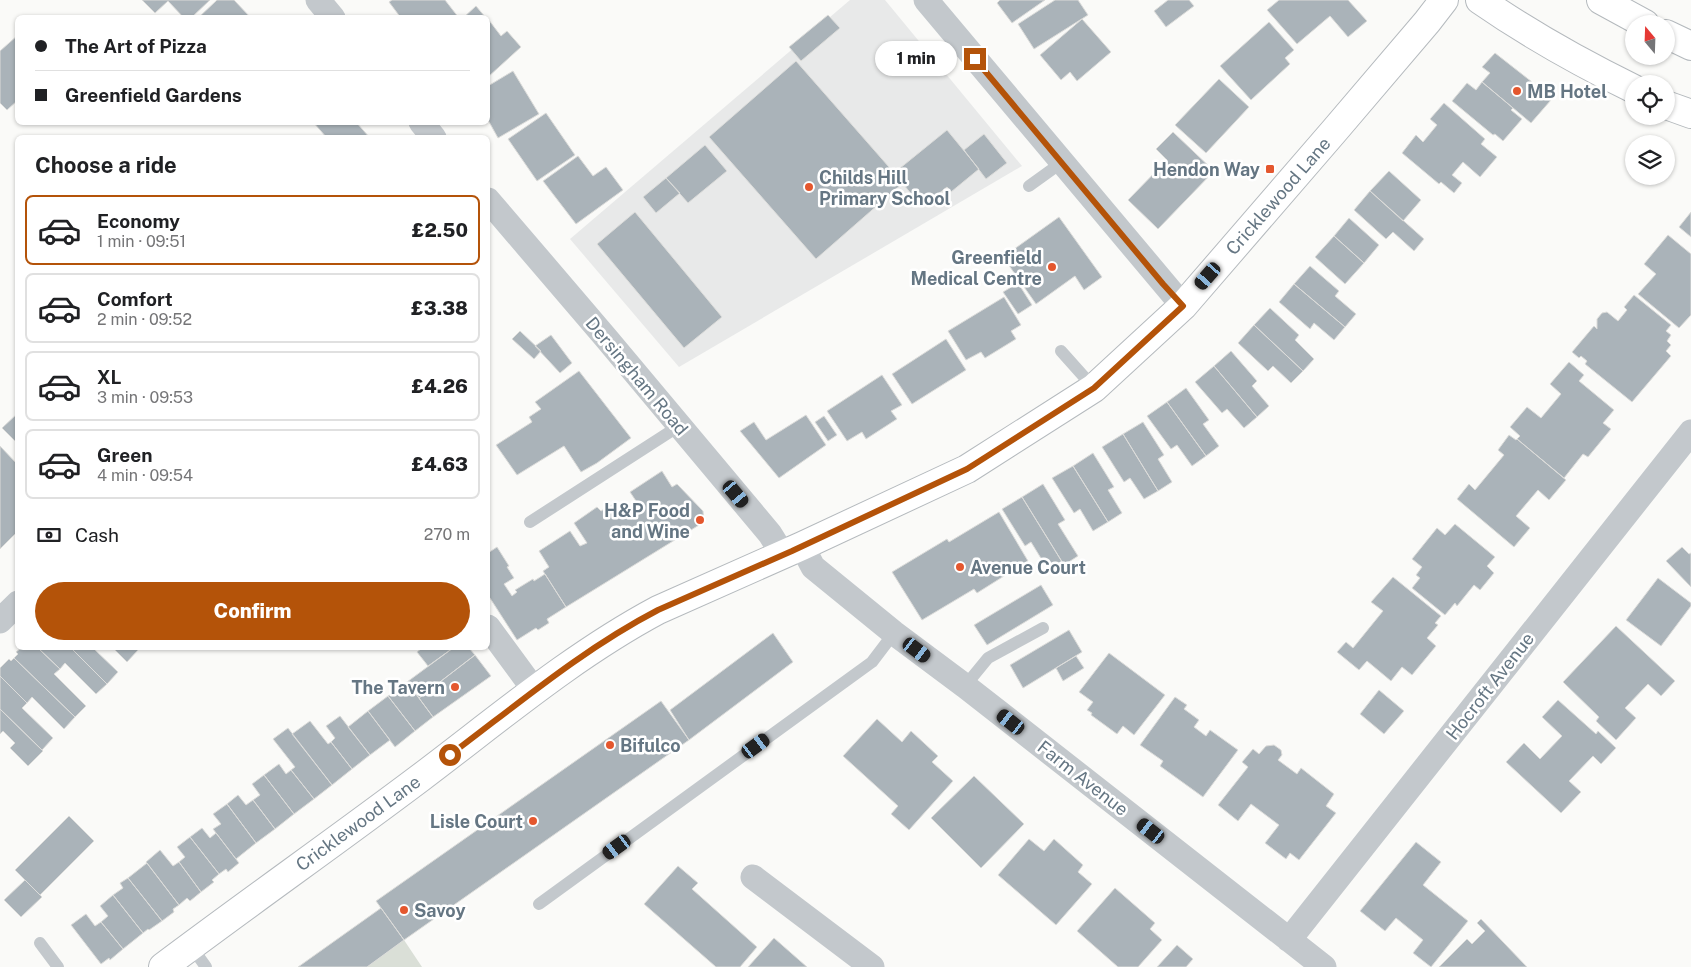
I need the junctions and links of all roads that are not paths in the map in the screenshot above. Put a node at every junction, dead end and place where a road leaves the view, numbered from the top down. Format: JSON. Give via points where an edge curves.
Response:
{"nodes":[{"id":1,"x":318,"y":0,"type":"edge"},
{"id":2,"x":926,"y":0,"type":"edge"},
{"id":3,"x":1444,"y":0,"type":"edge"},
{"id":4,"x":1480,"y":0,"type":"edge"},
{"id":5,"x":1601,"y":0,"type":"edge"},
{"id":6,"x":330,"y":15,"type":"edge"},
{"id":7,"x":1628,"y":15,"type":"edge"},
{"id":8,"x":1675,"y":38,"type":"edge"},
{"id":9,"x":1691,"y":46,"type":"edge"},
{"id":10,"x":1625,"y":85,"type":"edge"},
{"id":11,"x":1675,"y":108,"type":"edge"},
{"id":12,"x":1691,"y":114,"type":"edge"},
{"id":13,"x":1061,"y":163,"type":"junction"},
{"id":14,"x":1029,"y":186,"type":"dead end"},
{"id":15,"x":490,"y":202,"type":"edge"},
{"id":16,"x":1183,"y":306,"type":"junction"},
{"id":17,"x":1061,"y":351,"type":"dead end"},
{"id":18,"x":1094,"y":388,"type":"junction"},
{"id":19,"x":679,"y":426,"type":"junction"},
{"id":20,"x":1691,"y":432,"type":"edge"},
{"id":21,"x":530,"y":522,"type":"dead end"},
{"id":22,"x":792,"y":551,"type":"junction"},
{"id":23,"x":15,"y":606,"type":"edge"},
{"id":24,"x":0,"y":621,"type":"edge"},
{"id":25,"x":1043,"y":628,"type":"dead end"},
{"id":26,"x":490,"y":630,"type":"edge"},
{"id":27,"x":894,"y":633,"type":"junction"},
{"id":28,"x":965,"y":686,"type":"junction"},
{"id":29,"x":535,"y":691,"type":"junction"},
{"id":30,"x":753,"y":877,"type":"dead end"},
{"id":31,"x":539,"y":904,"type":"dead end"},
{"id":32,"x":1289,"y":940,"type":"junction"},
{"id":33,"x":40,"y":943,"type":"dead end"},
{"id":34,"x":198,"y":957,"type":"edge"},
{"id":35,"x":58,"y":967,"type":"edge"},
{"id":36,"x":163,"y":967,"type":"edge"},
{"id":37,"x":872,"y":967,"type":"edge"},
{"id":38,"x":1324,"y":967,"type":"edge"}],
"edges":[{"from":1,"to":6,"type":"street"},
{"from":2,"to":13,"type":"street"},
{"from":3,"to":16,"type":"main road","name":"Cricklewood Lane"},
{"from":4,"to":10,"type":"main road","via":[[1593,69]]},
{"from":5,"to":7,"type":"main road"},
{"from":8,"to":9,"type":"main road"},
{"from":11,"to":12,"type":"main road"},
{"from":13,"to":14,"type":"lane"},
{"from":13,"to":16,"type":"street"},
{"from":15,"to":19,"type":"street","name":"Dersingham Road"},
{"from":16,"to":18,"type":"main road","name":"Cricklewood Lane"},
{"from":17,"to":18,"type":"lane"},
{"from":18,"to":22,"type":"main road","name":"Cricklewood Lane","via":[[967,469]]},
{"from":19,"to":21,"type":"lane"},
{"from":19,"to":22,"type":"street","name":"Dersingham Road","via":[[772,536]]},
{"from":20,"to":32,"type":"street","name":"Hocroft Avenue"},
{"from":22,"to":27,"type":"street","name":"Farm Avenue"},
{"from":22,"to":29,"type":"main road","name":"Cricklewood Lane","via":[[658,610],[580,657]]},
{"from":23,"to":24,"type":"street"},
{"from":25,"to":28,"type":"lane","via":[[988,658]]},
{"from":26,"to":29,"type":"street"},
{"from":27,"to":28,"type":"street","name":"Farm Avenue"},
{"from":27,"to":31,"type":"lane","via":[[872,662]]},
{"from":28,"to":32,"type":"street","name":"Farm Avenue"},
{"from":29,"to":34,"type":"main road","name":"Cricklewood Lane","via":[[420,778]]},
{"from":30,"to":37,"type":"street"},
{"from":32,"to":38,"type":"street","name":"Farm Avenue"},
{"from":33,"to":35,"type":"lane"},
{"from":34,"to":36,"type":"main road","name":"Cricklewood Lane"}]}
